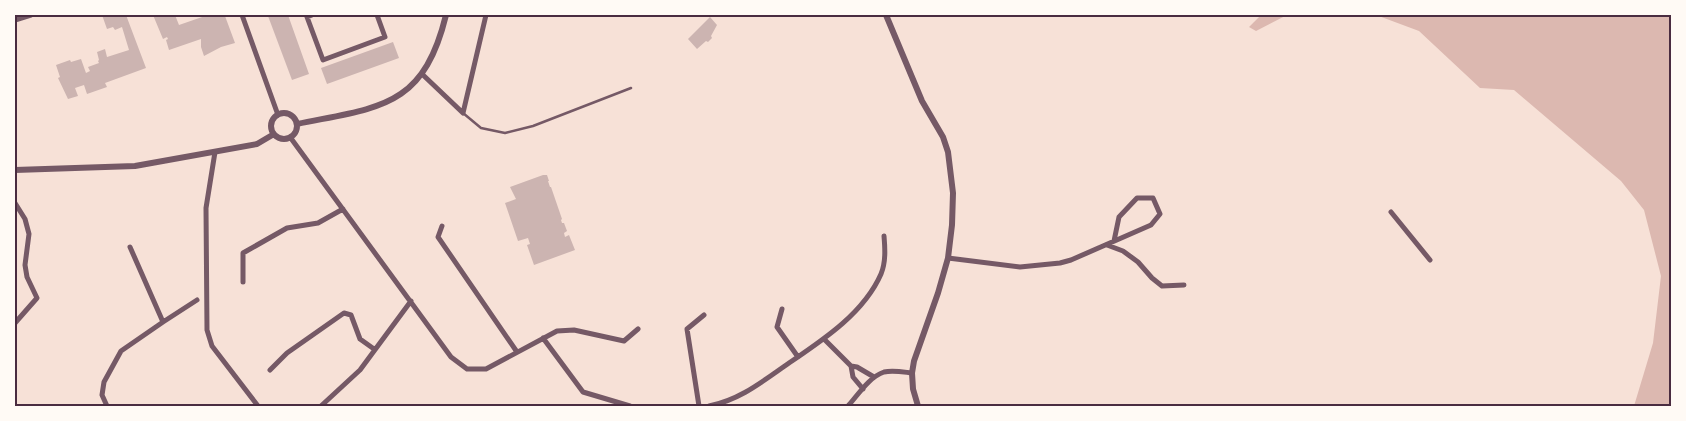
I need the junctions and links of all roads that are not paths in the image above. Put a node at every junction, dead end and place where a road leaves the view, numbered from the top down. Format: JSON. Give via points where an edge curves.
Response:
{"nodes":[{"id":1,"x":31,"y":15,"type":"edge"},
{"id":2,"x":242,"y":15,"type":"edge"},
{"id":3,"x":312,"y":15,"type":"edge"},
{"id":4,"x":377,"y":15,"type":"edge"},
{"id":5,"x":446,"y":15,"type":"edge"},
{"id":6,"x":486,"y":15,"type":"edge"},
{"id":7,"x":886,"y":15,"type":"edge"},
{"id":8,"x":15,"y":20,"type":"edge"},
{"id":9,"x":422,"y":74,"type":"junction"},
{"id":10,"x":631,"y":88,"type":"dead end"},
{"id":11,"x":463,"y":112,"type":"junction"},
{"id":12,"x":278,"y":115,"type":"junction"},
{"id":13,"x":297,"y":124,"type":"junction"},
{"id":14,"x":274,"y":134,"type":"junction"},
{"id":15,"x":290,"y":138,"type":"junction"},
{"id":16,"x":214,"y":152,"type":"junction"},
{"id":17,"x":15,"y":170,"type":"edge"},
{"id":18,"x":15,"y":203,"type":"edge"},
{"id":19,"x":343,"y":209,"type":"junction"},
{"id":20,"x":1392,"y":212,"type":"dead end"},
{"id":21,"x":442,"y":226,"type":"dead end"},
{"id":22,"x":884,"y":236,"type":"dead end"},
{"id":23,"x":1114,"y":240,"type":"junction"},
{"id":24,"x":1107,"y":245,"type":"junction"},
{"id":25,"x":130,"y":248,"type":"dead end"},
{"id":26,"x":948,"y":258,"type":"junction"},
{"id":27,"x":1430,"y":260,"type":"dead end"},
{"id":28,"x":244,"y":282,"type":"dead end"},
{"id":29,"x":1184,"y":285,"type":"dead end"},
{"id":30,"x":197,"y":300,"type":"dead end"},
{"id":31,"x":411,"y":301,"type":"junction"},
{"id":32,"x":782,"y":309,"type":"dead end"},
{"id":33,"x":704,"y":315,"type":"dead end"},
{"id":34,"x":163,"y":322,"type":"junction"},
{"id":35,"x":15,"y":323,"type":"edge"},
{"id":36,"x":638,"y":329,"type":"dead end"},
{"id":37,"x":543,"y":338,"type":"junction"},
{"id":38,"x":824,"y":339,"type":"junction"},
{"id":39,"x":374,"y":349,"type":"junction"},
{"id":40,"x":517,"y":352,"type":"junction"},
{"id":41,"x":798,"y":357,"type":"junction"},
{"id":42,"x":851,"y":366,"type":"junction"},
{"id":43,"x":270,"y":370,"type":"dead end"},
{"id":44,"x":912,"y":373,"type":"junction"},
{"id":45,"x":874,"y":377,"type":"junction"},
{"id":46,"x":862,"y":389,"type":"junction"},
{"id":47,"x":107,"y":406,"type":"edge"},
{"id":48,"x":258,"y":406,"type":"edge"},
{"id":49,"x":321,"y":406,"type":"edge"},
{"id":50,"x":630,"y":406,"type":"edge"},
{"id":51,"x":699,"y":406,"type":"edge"},
{"id":52,"x":709,"y":406,"type":"edge"},
{"id":53,"x":848,"y":406,"type":"edge"},
{"id":54,"x":918,"y":406,"type":"edge"}],
"edges":[{"from":1,"to":8,"type":"street"},
{"from":2,"to":12,"type":"street"},
{"from":3,"to":4,"type":"street","via":[[307,17],[323,60],[386,37]]},
{"from":5,"to":9,"type":"street","via":[[440,38]]},
{"from":6,"to":11,"type":"street"},
{"from":7,"to":26,"type":"street","via":[[922,101],[948,152],[952,225]]},
{"from":9,"to":11,"type":"street"},
{"from":9,"to":13,"type":"street","via":[[390,101],[357,112]]},
{"from":10,"to":11,"type":"lane","via":[[533,126],[505,133],[481,128]]},
{"from":12,"to":13,"type":"street","via":[[290,115]]},
{"from":12,"to":14,"type":"street","via":[[271,126]]},
{"from":13,"to":15,"type":"street"},
{"from":14,"to":15,"type":"street","via":[[283,139]]},
{"from":14,"to":16,"type":"street","via":[[257,144]]},
{"from":15,"to":19,"type":"street"},
{"from":16,"to":17,"type":"street","via":[[135,166]]},
{"from":16,"to":48,"type":"street","via":[[206,208],[207,330],[212,346]]},
{"from":18,"to":35,"type":"street","via":[[25,219],[29,234],[25,265],[37,298]]},
{"from":19,"to":28,"type":"street","via":[[318,223],[287,228],[243,253]]},
{"from":19,"to":31,"type":"street"},
{"from":20,"to":27,"type":"street"},
{"from":21,"to":40,"type":"street","via":[[438,236]]},
{"from":22,"to":38,"type":"street","via":[[882,272],[873,289]]},
{"from":23,"to":23,"type":"street","via":[[1152,225],[1160,214],[1154,198],[1137,198],[1119,217]]},
{"from":23,"to":24,"type":"street"},
{"from":24,"to":26,"type":"street","via":[[1050,265],[1020,266]]},
{"from":24,"to":29,"type":"street","via":[[1138,262],[1162,286]]},
{"from":25,"to":34,"type":"street"},
{"from":26,"to":44,"type":"street"},
{"from":30,"to":34,"type":"street"},
{"from":31,"to":39,"type":"street"},
{"from":31,"to":40,"type":"street","via":[[451,357],[467,369],[486,369]]},
{"from":32,"to":41,"type":"street","via":[[777,327]]},
{"from":33,"to":51,"type":"street","via":[[687,329]]},
{"from":34,"to":47,"type":"street","via":[[121,352],[104,382],[102,395]]},
{"from":36,"to":37,"type":"street","via":[[624,341],[574,330],[557,331]]},
{"from":37,"to":40,"type":"street"},
{"from":37,"to":50,"type":"street","via":[[583,392]]},
{"from":38,"to":41,"type":"street"},
{"from":38,"to":42,"type":"street"},
{"from":39,"to":43,"type":"street","via":[[360,339],[351,315],[344,313]]},
{"from":39,"to":49,"type":"street","via":[[360,370]]},
{"from":41,"to":52,"type":"street","via":[[749,391]]},
{"from":42,"to":45,"type":"street"},
{"from":42,"to":46,"type":"street","via":[[853,376]]},
{"from":44,"to":45,"type":"street","via":[[884,372]]},
{"from":44,"to":54,"type":"street"},
{"from":45,"to":46,"type":"street"},
{"from":46,"to":53,"type":"street"}]}
